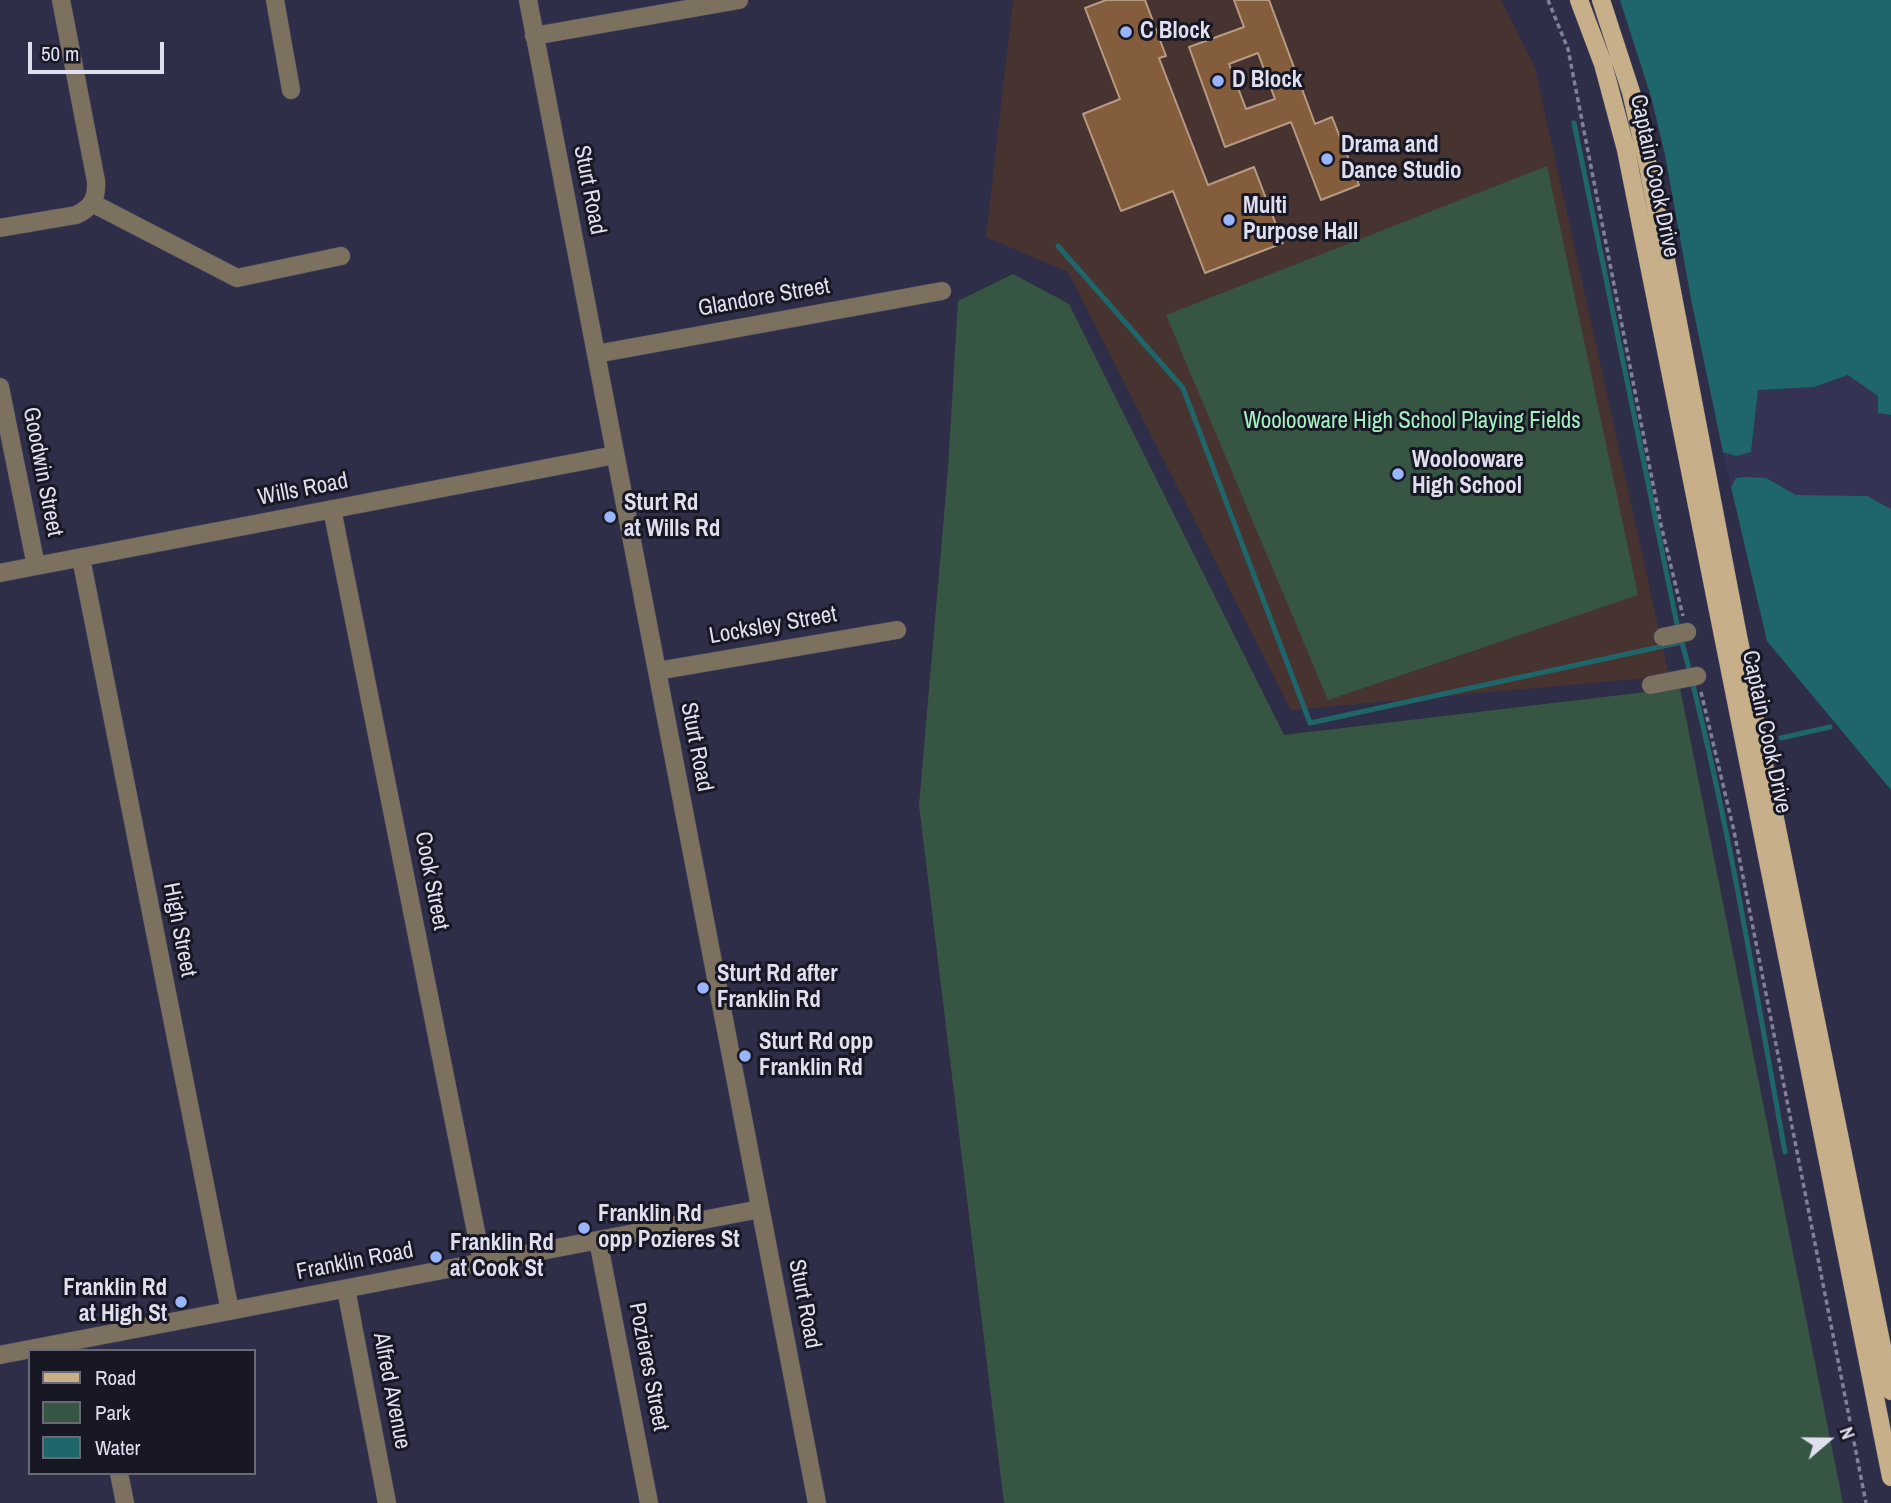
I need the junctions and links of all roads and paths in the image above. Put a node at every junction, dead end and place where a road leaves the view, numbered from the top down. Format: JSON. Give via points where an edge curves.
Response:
{"nodes":[{"id":1,"x":61,"y":0,"type":"edge"},
{"id":2,"x":275,"y":0,"type":"edge"},
{"id":3,"x":528,"y":0,"type":"edge"},
{"id":4,"x":739,"y":0,"type":"edge"},
{"id":5,"x":1548,"y":0,"type":"edge"},
{"id":6,"x":1579,"y":0,"type":"edge"},
{"id":7,"x":1601,"y":0,"type":"edge"},
{"id":8,"x":534,"y":36,"type":"junction"},
{"id":9,"x":291,"y":90,"type":"dead end"},
{"id":10,"x":92,"y":203,"type":"junction"},
{"id":11,"x":0,"y":228,"type":"edge"},
{"id":12,"x":341,"y":257,"type":"dead end"},
{"id":13,"x":942,"y":291,"type":"dead end"},
{"id":14,"x":596,"y":354,"type":"junction"},
{"id":15,"x":0,"y":387,"type":"edge"},
{"id":16,"x":615,"y":455,"type":"junction"},
{"id":17,"x":332,"y":509,"type":"junction"},
{"id":18,"x":81,"y":558,"type":"junction"},
{"id":19,"x":36,"y":566,"type":"junction"},
{"id":20,"x":0,"y":573,"type":"edge"},
{"id":21,"x":897,"y":630,"type":"dead end"},
{"id":22,"x":1677,"y":634,"type":"dead end"},
{"id":23,"x":657,"y":671,"type":"junction"},
{"id":24,"x":1691,"y":678,"type":"joint"},
{"id":25,"x":1651,"y":685,"type":"dead end"},
{"id":26,"x":760,"y":1209,"type":"junction"},
{"id":27,"x":598,"y":1240,"type":"junction"},
{"id":28,"x":482,"y":1262,"type":"junction"},
{"id":29,"x":346,"y":1289,"type":"junction"},
{"id":30,"x":230,"y":1311,"type":"junction"},
{"id":31,"x":95,"y":1344,"type":"edge"},
{"id":32,"x":52,"y":1349,"type":"edge"},
{"id":33,"x":28,"y":1352,"type":"edge"},
{"id":34,"x":0,"y":1355,"type":"edge"},
{"id":35,"x":1891,"y":1391,"type":"edge"},
{"id":36,"x":119,"y":1475,"type":"edge"},
{"id":37,"x":1891,"y":1477,"type":"edge"},
{"id":38,"x":125,"y":1503,"type":"edge"},
{"id":39,"x":387,"y":1503,"type":"edge"},
{"id":40,"x":649,"y":1503,"type":"edge"},
{"id":41,"x":817,"y":1503,"type":"edge"},
{"id":42,"x":1866,"y":1503,"type":"edge"}],
"edges":[{"from":1,"to":10,"type":"street","via":[[96,181]]},
{"from":2,"to":9,"type":"street"},
{"from":3,"to":8,"type":"street","name":"Sturt Road"},
{"from":4,"to":8,"type":"street"},
{"from":5,"to":22,"type":"path","via":[[1568,49],[1659,512]]},
{"from":6,"to":37,"type":"main road","name":"Captain Cook Drive","via":[[1603,64],[1626,150]]},
{"from":7,"to":35,"type":"main road","name":"Captain Cook Drive","via":[[1631,92],[1648,166]]},
{"from":8,"to":14,"type":"street","name":"Sturt Road"},
{"from":10,"to":11,"type":"street","via":[[76,215]]},
{"from":10,"to":12,"type":"street","via":[[237,278]]},
{"from":13,"to":14,"type":"street","name":"Glandore Street"},
{"from":14,"to":16,"type":"street","name":"Sturt Road"},
{"from":15,"to":19,"type":"street","name":"Goodwin Street"},
{"from":16,"to":17,"type":"street","name":"Wills Road"},
{"from":16,"to":23,"type":"street","name":"Sturt Road"},
{"from":17,"to":18,"type":"street","name":"Wills Road"},
{"from":17,"to":28,"type":"street","name":"Cook Street"},
{"from":18,"to":19,"type":"street","name":"Wills Road"},
{"from":18,"to":30,"type":"street","name":"High Street"},
{"from":19,"to":20,"type":"street","name":"Wills Road"},
{"from":21,"to":23,"type":"street","name":"Locksley Street"},
{"from":23,"to":26,"type":"street","name":"Sturt Road"},
{"from":24,"to":25,"type":"street"},
{"from":24,"to":42,"type":"path","via":[[1734,831]]},
{"from":26,"to":27,"type":"street","name":"Franklin Road"},
{"from":26,"to":41,"type":"street","name":"Sturt Road"},
{"from":27,"to":28,"type":"street","name":"Franklin Road"},
{"from":27,"to":40,"type":"street","name":"Pozieres Street"},
{"from":28,"to":29,"type":"street","name":"Franklin Road"},
{"from":29,"to":30,"type":"street","name":"Franklin Road"},
{"from":29,"to":39,"type":"street","name":"Alfred Avenue"},
{"from":30,"to":31,"type":"street","name":"Franklin Road"},
{"from":31,"to":32,"type":"street","name":"Franklin Road"},
{"from":33,"to":34,"type":"street","name":"Franklin Road"},
{"from":36,"to":38,"type":"street"}]}
